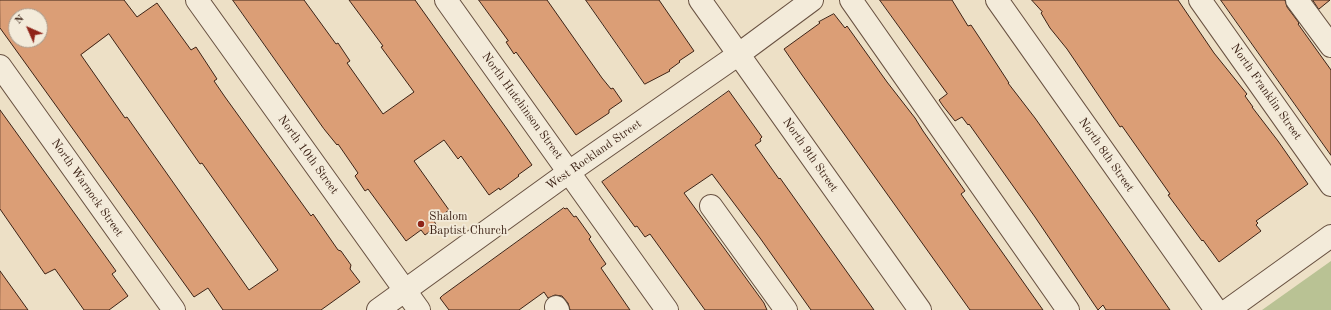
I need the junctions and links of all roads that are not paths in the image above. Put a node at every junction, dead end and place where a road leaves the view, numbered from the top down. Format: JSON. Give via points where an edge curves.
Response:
{"nodes":[{"id":1,"x":197,"y":0,"type":"edge"},
{"id":2,"x":446,"y":0,"type":"edge"},
{"id":3,"x":700,"y":0,"type":"edge"},
{"id":4,"x":812,"y":0,"type":"edge"},
{"id":5,"x":852,"y":0,"type":"edge"},
{"id":6,"x":997,"y":0,"type":"edge"},
{"id":7,"x":1200,"y":0,"type":"edge"},
{"id":8,"x":1297,"y":0,"type":"edge"},
{"id":9,"x":1331,"y":46,"type":"edge"},
{"id":10,"x":738,"y":54,"type":"junction"},
{"id":11,"x":0,"y":66,"type":"edge"},
{"id":12,"x":569,"y":172,"type":"junction"},
{"id":13,"x":1331,"y":184,"type":"edge"},
{"id":14,"x":711,"y":206,"type":"dead end"},
{"id":15,"x":1331,"y":236,"type":"edge"},
{"id":16,"x":405,"y":290,"type":"junction"},
{"id":17,"x":174,"y":310,"type":"edge"},
{"id":18,"x":378,"y":310,"type":"edge"},
{"id":19,"x":419,"y":310,"type":"edge"},
{"id":20,"x":667,"y":310,"type":"edge"},
{"id":21,"x":786,"y":310,"type":"edge"},
{"id":22,"x":920,"y":310,"type":"edge"},
{"id":23,"x":1068,"y":310,"type":"edge"},
{"id":24,"x":1216,"y":310,"type":"edge"},
{"id":25,"x":1228,"y":310,"type":"edge"}],
"edges":[{"from":1,"to":16,"type":"street","name":"North 10th Street"},
{"from":2,"to":12,"type":"street","name":"North Hutchinson Street"},
{"from":3,"to":10,"type":"street","name":"North 9th Street"},
{"from":4,"to":10,"type":"street","name":"West Rockland Street"},
{"from":5,"to":23,"type":"street"},
{"from":6,"to":24,"type":"street","name":"North 8th Street"},
{"from":7,"to":13,"type":"street","name":"North Franklin Street"},
{"from":8,"to":9,"type":"street"},
{"from":10,"to":12,"type":"street","name":"West Rockland Street"},
{"from":10,"to":22,"type":"street","name":"North 9th Street"},
{"from":11,"to":17,"type":"street","name":"North Warnock Street"},
{"from":12,"to":16,"type":"street","name":"West Rockland Street"},
{"from":12,"to":20,"type":"street","name":"North Hutchinson Street"},
{"from":14,"to":21,"type":"street"},
{"from":15,"to":25,"type":"street"},
{"from":16,"to":18,"type":"street","name":"West Rockland Street"},
{"from":16,"to":19,"type":"street","name":"North 10th Street"}]}
